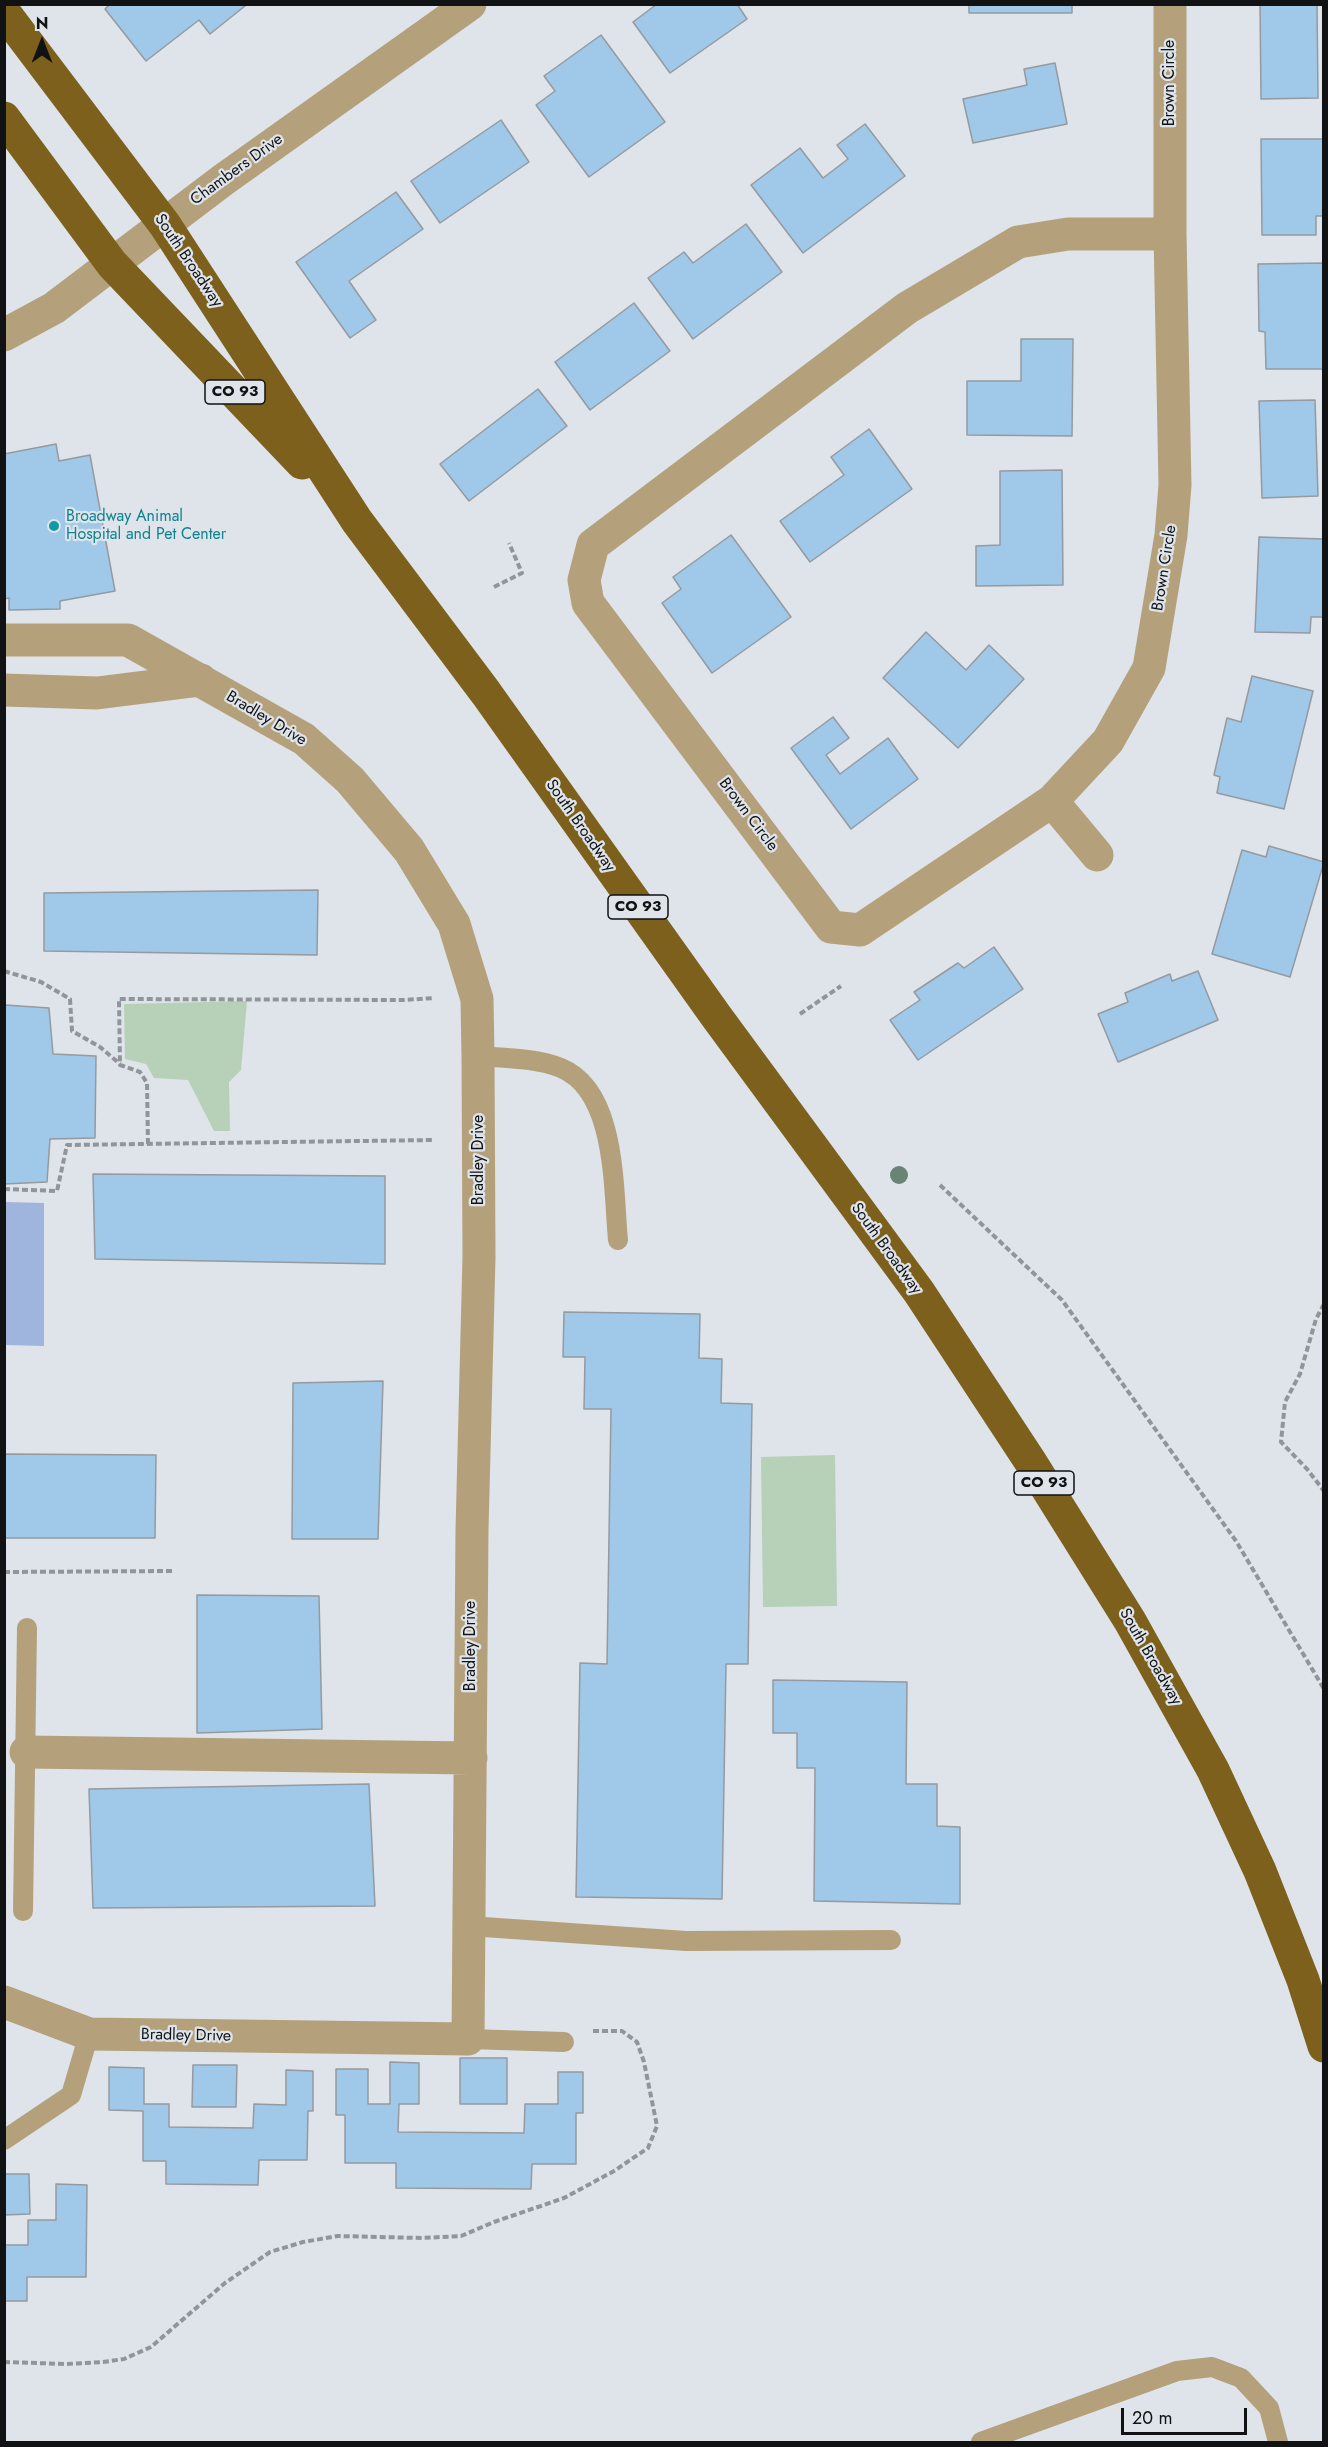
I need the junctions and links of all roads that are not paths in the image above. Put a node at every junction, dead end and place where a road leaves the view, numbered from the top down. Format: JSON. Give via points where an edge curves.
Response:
{"nodes":[{"id":1,"x":470,"y":4,"type":"edge"},
{"id":2,"x":1170,"y":4,"type":"edge"},
{"id":3,"x":4,"y":12,"type":"edge"},
{"id":4,"x":4,"y":118,"type":"edge"},
{"id":5,"x":165,"y":225,"type":"junction"},
{"id":6,"x":1170,"y":234,"type":"junction"},
{"id":7,"x":112,"y":264,"type":"junction"},
{"id":8,"x":4,"y":335,"type":"edge"},
{"id":9,"x":357,"y":521,"type":"junction"},
{"id":10,"x":4,"y":640,"type":"edge"},
{"id":11,"x":201,"y":680,"type":"junction"},
{"id":12,"x":4,"y":690,"type":"edge"},
{"id":13,"x":1052,"y":801,"type":"junction"},
{"id":14,"x":1096,"y":855,"type":"dead end"},
{"id":15,"x":478,"y":1056,"type":"junction"},
{"id":16,"x":618,"y":1240,"type":"dead end"},
{"id":17,"x":27,"y":1628,"type":"dead end"},
{"id":18,"x":26,"y":1752,"type":"junction"},
{"id":19,"x":471,"y":1758,"type":"junction"},
{"id":20,"x":23,"y":1911,"type":"dead end"},
{"id":21,"x":470,"y":1926,"type":"junction"},
{"id":22,"x":891,"y":1940,"type":"dead end"},
{"id":23,"x":4,"y":2002,"type":"edge"},
{"id":24,"x":89,"y":2034,"type":"junction"},
{"id":25,"x":468,"y":2039,"type":"junction"},
{"id":26,"x":1322,"y":2039,"type":"edge"},
{"id":27,"x":564,"y":2042,"type":"road end"},
{"id":28,"x":4,"y":2140,"type":"edge"},
{"id":29,"x":981,"y":2442,"type":"edge"},
{"id":30,"x":1278,"y":2442,"type":"edge"}],
"edges":[{"from":1,"to":5,"type":"street","name":"Chambers Drive"},
{"from":2,"to":6,"type":"street","name":"Brown Circle"},
{"from":3,"to":5,"type":"highway","name":"South Broadway","number":"CO 93"},
{"from":4,"to":7,"type":"highway","name":"South Broadway","number":"CO 93"},
{"from":5,"to":7,"type":"street","name":"Chambers Drive"},
{"from":5,"to":9,"type":"highway","name":"South Broadway","number":"CO 93"},
{"from":6,"to":13,"type":"street","name":"Brown Circle","via":[[1175,485],[1171,535],[1149,668],[1108,741]]},
{"from":6,"to":13,"type":"street","name":"Brown Circle","via":[[1068,234],[1018,242],[907,308],[593,544],[584,580],[588,603],[831,927],[860,930]]},
{"from":7,"to":8,"type":"street","name":"Chambers Drive","via":[[54,308]]},
{"from":7,"to":9,"type":"highway","name":"South Broadway","number":"CO 93"},
{"from":9,"to":26,"type":"highway","name":"South Broadway","number":"CO 93","via":[[919,1292],[1030,1461],[1130,1621],[1213,1770],[1269,1892]]},
{"from":10,"to":11,"type":"street","name":"Bradley Drive","via":[[128,640]]},
{"from":11,"to":12,"type":"street","via":[[97,693]]},
{"from":11,"to":15,"type":"street","name":"Bradley Drive","via":[[304,739],[350,780],[409,850],[454,924],[477,999]]},
{"from":13,"to":14,"type":"street"},
{"from":15,"to":16,"type":"lane","via":[[561,1068],[580,1079],[597,1102],[609,1139]]},
{"from":15,"to":19,"type":"street","name":"Bradley Drive","via":[[479,1257]]},
{"from":17,"to":18,"type":"lane"},
{"from":18,"to":19,"type":"street"},
{"from":18,"to":20,"type":"lane"},
{"from":19,"to":21,"type":"street","name":"Bradley Drive"},
{"from":21,"to":22,"type":"lane","via":[[686,1941]]},
{"from":21,"to":25,"type":"street","name":"Bradley Drive"},
{"from":23,"to":24,"type":"street","name":"Bradley Drive"},
{"from":24,"to":25,"type":"street","name":"Bradley Drive"},
{"from":24,"to":28,"type":"lane","via":[[71,2095]]},
{"from":25,"to":27,"type":"lane"},
{"from":29,"to":30,"type":"lane","via":[[1177,2371],[1212,2367],[1241,2378],[1269,2408]]}]}
